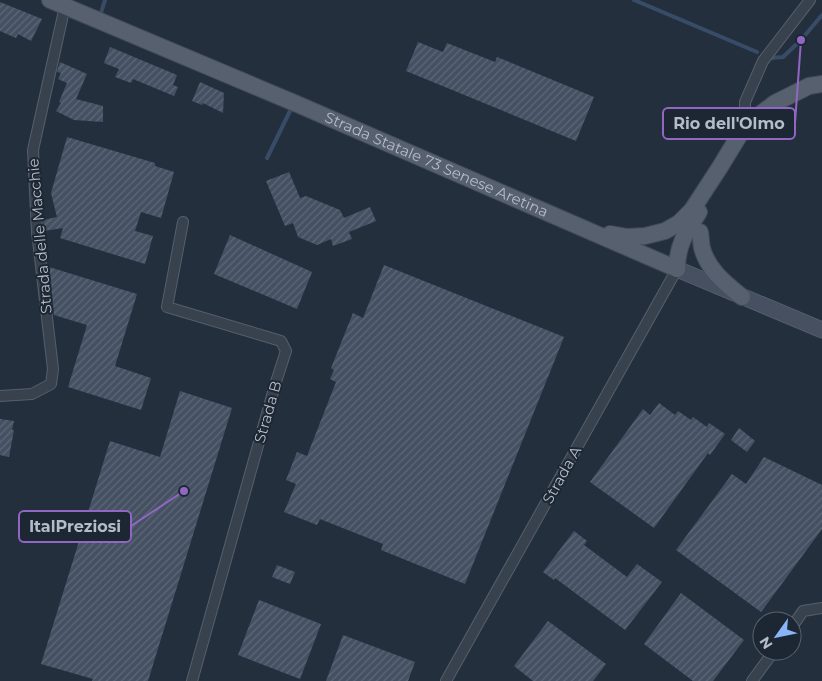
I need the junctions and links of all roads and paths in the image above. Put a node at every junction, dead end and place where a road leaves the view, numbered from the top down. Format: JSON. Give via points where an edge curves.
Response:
{"nodes":[{"id":1,"x":50,"y":0,"type":"edge"},
{"id":2,"x":810,"y":0,"type":"edge"},
{"id":3,"x":66,"y":6,"type":"junction"},
{"id":4,"x":822,"y":84,"type":"edge"},
{"id":5,"x":745,"y":126,"type":"junction"},
{"id":6,"x":720,"y":167,"type":"junction"},
{"id":7,"x":705,"y":203,"type":"junction"},
{"id":8,"x":564,"y":220,"type":"junction"},
{"id":9,"x":183,"y":222,"type":"dead end"},
{"id":10,"x":700,"y":232,"type":"junction"},
{"id":11,"x":677,"y":269,"type":"junction"},
{"id":12,"x":742,"y":296,"type":"junction"},
{"id":13,"x":822,"y":330,"type":"edge"},
{"id":14,"x":0,"y":396,"type":"edge"},
{"id":15,"x":822,"y":608,"type":"edge"},
{"id":16,"x":802,"y":612,"type":"edge"},
{"id":17,"x":767,"y":661,"type":"edge"},
{"id":18,"x":192,"y":681,"type":"edge"},
{"id":19,"x":446,"y":681,"type":"edge"},
{"id":20,"x":752,"y":681,"type":"edge"}],
"edges":[{"from":1,"to":3,"type":"main road","name":"Strada Statale 73 Senese Aretina"},
{"from":2,"to":5,"type":"street","via":[[763,61],[745,102]]},
{"from":3,"to":8,"type":"main road","name":"Strada Statale 73 Senese Aretina","via":[[282,105]]},
{"from":3,"to":14,"type":"street","name":"Strada delle Macchie","via":[[33,150],[37,232],[53,369],[51,384],[32,394]]},
{"from":4,"to":5,"type":"main road","via":[[809,86],[775,103]]},
{"from":5,"to":6,"type":"main road"},
{"from":6,"to":7,"type":"main road"},
{"from":6,"to":8,"type":"main road","via":[[692,210],[665,231],[627,237]]},
{"from":7,"to":10,"type":"main road"},
{"from":7,"to":11,"type":"main road","via":[[681,242]]},
{"from":8,"to":11,"type":"main road","name":"Strada Statale 73 Senese Aretina"},
{"from":9,"to":18,"type":"street","name":"Strada B","via":[[167,307],[280,341],[286,351]]},
{"from":10,"to":11,"type":"main road","via":[[695,250]]},
{"from":10,"to":12,"type":"main road","via":[[702,249],[709,265],[718,277]]},
{"from":11,"to":12,"type":"main road","name":"Strada Statale 73 Senese Aretina"},
{"from":11,"to":19,"type":"street","name":"Strada A"},
{"from":12,"to":13,"type":"main road","name":"Strada Statale 73 Senese Aretina"},
{"from":15,"to":16,"type":"street"},
{"from":17,"to":20,"type":"street"}]}
